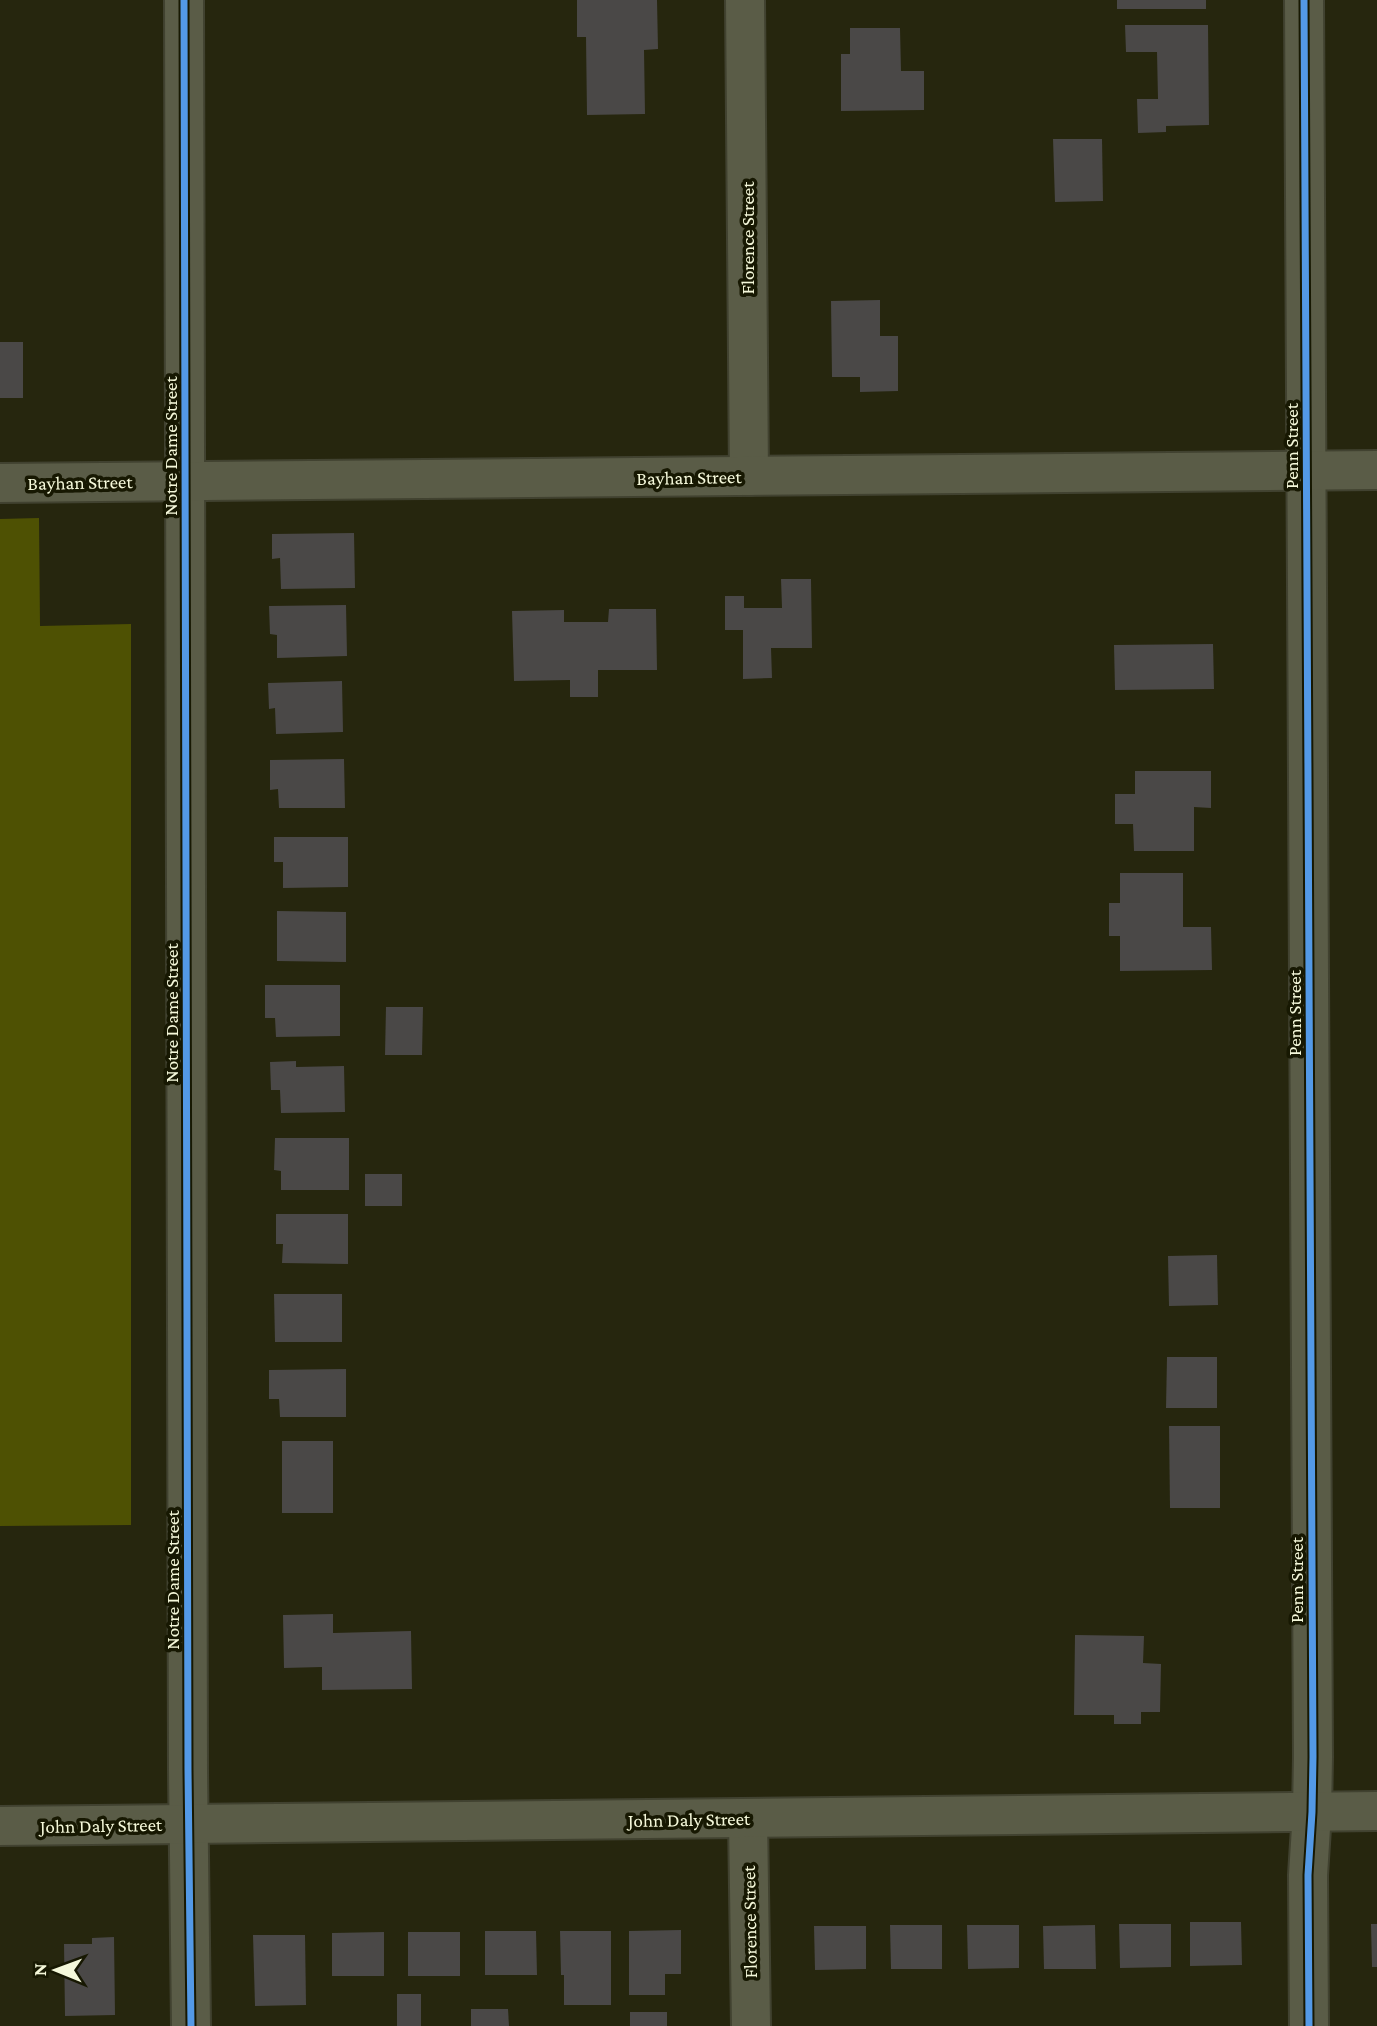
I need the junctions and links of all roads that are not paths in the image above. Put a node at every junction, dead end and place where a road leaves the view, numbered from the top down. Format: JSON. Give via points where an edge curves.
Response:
{"nodes":[{"id":1,"x":184,"y":0,"type":"edge"},
{"id":2,"x":746,"y":0,"type":"edge"},
{"id":3,"x":1304,"y":0,"type":"edge"},
{"id":4,"x":1377,"y":470,"type":"edge"},
{"id":5,"x":1307,"y":471,"type":"junction"},
{"id":6,"x":749,"y":476,"type":"junction"},
{"id":7,"x":186,"y":481,"type":"junction"},
{"id":8,"x":0,"y":483,"type":"edge"},
{"id":9,"x":1377,"y":1811,"type":"edge"},
{"id":10,"x":1312,"y":1812,"type":"junction"},
{"id":11,"x":748,"y":1818,"type":"junction"},
{"id":12,"x":189,"y":1825,"type":"junction"},
{"id":13,"x":0,"y":1826,"type":"edge"},
{"id":14,"x":191,"y":2026,"type":"edge"},
{"id":15,"x":751,"y":2026,"type":"edge"},
{"id":16,"x":1310,"y":2026,"type":"edge"}],
"edges":[{"from":1,"to":7,"type":"street","name":"Notre Dame Street"},
{"from":2,"to":6,"type":"street","name":"Florence Street"},
{"from":3,"to":5,"type":"street","name":"Penn Street"},
{"from":4,"to":5,"type":"street","name":"Bayhan Street"},
{"from":5,"to":6,"type":"street","name":"Bayhan Street"},
{"from":5,"to":10,"type":"street","name":"Penn Street"},
{"from":6,"to":7,"type":"street","name":"Bayhan Street"},
{"from":7,"to":8,"type":"street","name":"Bayhan Street"},
{"from":7,"to":12,"type":"street","name":"Notre Dame Street"},
{"from":9,"to":10,"type":"street","name":"John Daly Street"},
{"from":10,"to":11,"type":"street","name":"John Daly Street"},
{"from":10,"to":16,"type":"street","name":"Penn Street"},
{"from":11,"to":12,"type":"street","name":"John Daly Street"},
{"from":11,"to":15,"type":"street","name":"Florence Street"},
{"from":12,"to":13,"type":"street","name":"John Daly Street"},
{"from":12,"to":14,"type":"street","name":"Notre Dame Street"}]}
